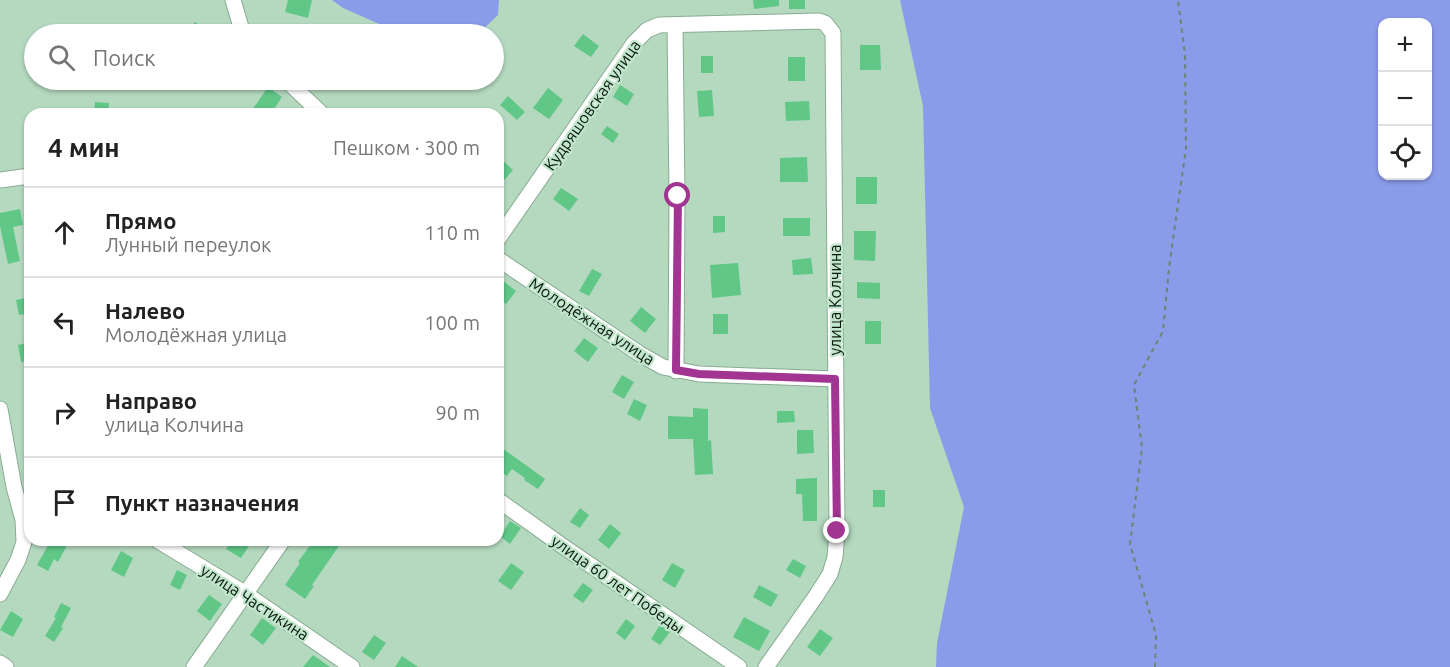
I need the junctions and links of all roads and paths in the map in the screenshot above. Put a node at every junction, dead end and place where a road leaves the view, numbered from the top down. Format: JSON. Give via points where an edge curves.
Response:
{"nodes":[{"id":1,"x":233,"y":0,"type":"edge"},
{"id":2,"x":1178,"y":0,"type":"edge"},
{"id":3,"x":825,"y":23,"type":"joint"},
{"id":4,"x":240,"y":24,"type":"edge"},
{"id":5,"x":675,"y":25,"type":"junction"},
{"id":6,"x":297,"y":90,"type":"edge"},
{"id":7,"x":316,"y":108,"type":"edge"},
{"id":8,"x":24,"y":177,"type":"edge"},
{"id":9,"x":0,"y":180,"type":"edge"},
{"id":10,"x":504,"y":230,"type":"edge"},
{"id":11,"x":504,"y":263,"type":"edge"},
{"id":12,"x":676,"y":370,"type":"junction"},
{"id":13,"x":835,"y":379,"type":"junction"},
{"id":14,"x":0,"y":409,"type":"edge"},
{"id":15,"x":14,"y":487,"type":"junction"},
{"id":16,"x":24,"y":489,"type":"edge"},
{"id":17,"x":504,"y":504,"type":"edge"},
{"id":18,"x":168,"y":546,"type":"edge"},
{"id":19,"x":279,"y":546,"type":"edge"},
{"id":20,"x":0,"y":594,"type":"edge"},
{"id":21,"x":246,"y":594,"type":"junction"},
{"id":22,"x":0,"y":663,"type":"edge"},
{"id":23,"x":6,"y":667,"type":"edge"},
{"id":24,"x":194,"y":667,"type":"edge"},
{"id":25,"x":352,"y":667,"type":"edge"},
{"id":26,"x":739,"y":667,"type":"edge"},
{"id":27,"x":766,"y":667,"type":"edge"},
{"id":28,"x":1155,"y":667,"type":"edge"}],
"edges":[{"from":1,"to":4,"type":"street"},
{"from":2,"to":28,"type":"path","via":[[1185,55],[1186,148],[1163,331],[1134,385],[1142,448],[1130,544],[1156,635]]},
{"from":3,"to":5,"type":"street","name":"Кудряшовская улица"},
{"from":3,"to":13,"type":"street","name":"улица Колчина","via":[[833,33]]},
{"from":5,"to":10,"type":"street","name":"Кудряшовская улица","via":[[647,30],[634,43]]},
{"from":5,"to":12,"type":"street"},
{"from":6,"to":7,"type":"street"},
{"from":8,"to":9,"type":"street"},
{"from":11,"to":12,"type":"street","name":"Молодёжная улица","via":[[640,354]]},
{"from":12,"to":13,"type":"street","name":"Молодёжная улица"},
{"from":13,"to":27,"type":"street","name":"улица Колчина","via":[[836,558],[816,596]]},
{"from":14,"to":15,"type":"street"},
{"from":15,"to":16,"type":"street"},
{"from":15,"to":20,"type":"street","via":[[24,542]]},
{"from":17,"to":26,"type":"street","name":"улица 60 лет Победы"},
{"from":18,"to":21,"type":"street","name":"улица Частикина"},
{"from":19,"to":21,"type":"street"},
{"from":21,"to":24,"type":"street"},
{"from":21,"to":25,"type":"street","name":"улица Частикина"},
{"from":22,"to":23,"type":"street"}]}
